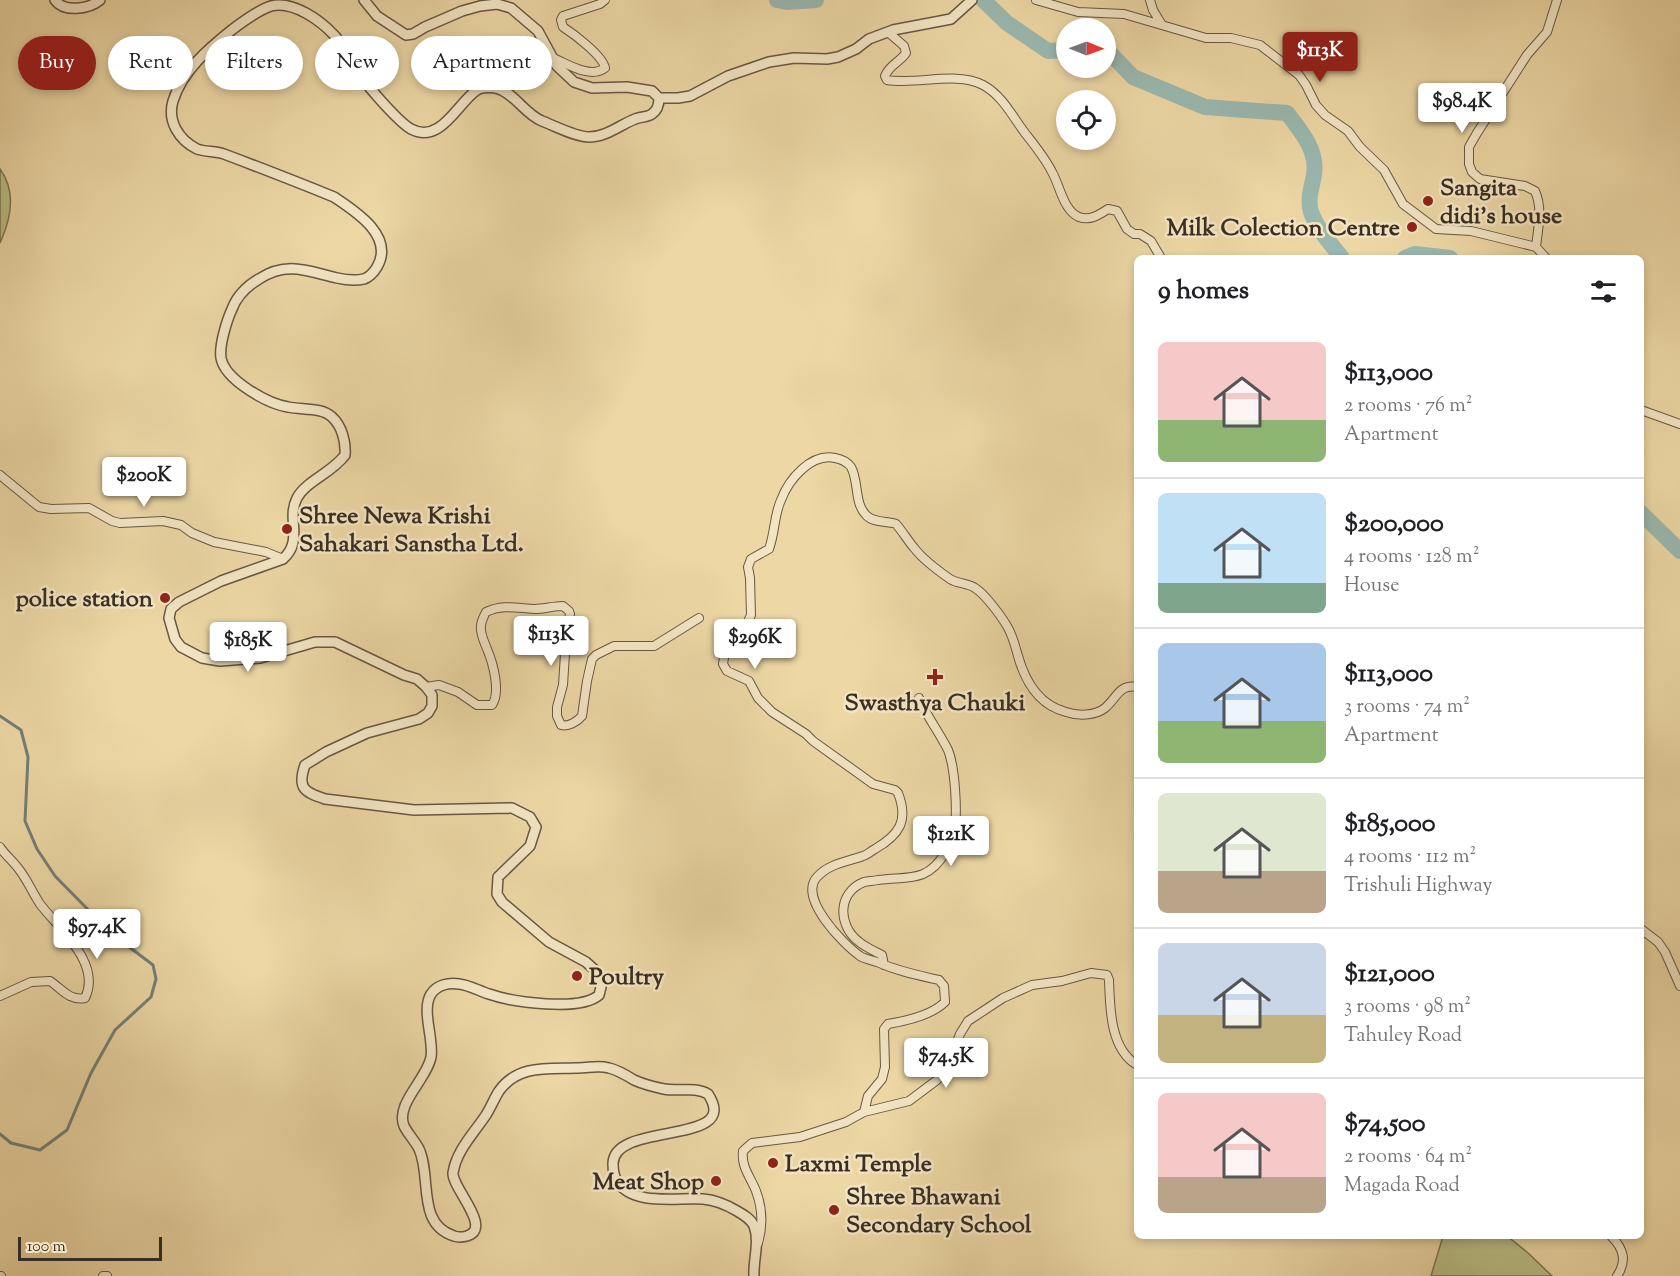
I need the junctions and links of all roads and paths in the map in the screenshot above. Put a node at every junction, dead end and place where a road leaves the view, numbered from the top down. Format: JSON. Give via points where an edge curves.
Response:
{"nodes":[{"id":1,"x":55,"y":0,"type":"edge"},
{"id":2,"x":100,"y":0,"type":"edge"},
{"id":3,"x":364,"y":0,"type":"edge"},
{"id":4,"x":605,"y":0,"type":"edge"},
{"id":5,"x":972,"y":0,"type":"edge"},
{"id":6,"x":1036,"y":0,"type":"edge"},
{"id":7,"x":1150,"y":0,"type":"edge"},
{"id":8,"x":1557,"y":0,"type":"edge"},
{"id":9,"x":1162,"y":25,"type":"junction"},
{"id":10,"x":888,"y":32,"type":"junction"},
{"id":11,"x":553,"y":58,"type":"junction"},
{"id":12,"x":659,"y":98,"type":"junction"},
{"id":13,"x":1536,"y":247,"type":"junction"},
{"id":14,"x":1159,"y":255,"type":"edge"},
{"id":15,"x":1543,"y":255,"type":"edge"},
{"id":16,"x":1644,"y":411,"type":"edge"},
{"id":17,"x":1680,"y":424,"type":"edge"},
{"id":18,"x":0,"y":475,"type":"edge"},
{"id":19,"x":283,"y":559,"type":"junction"},
{"id":20,"x":699,"y":618,"type":"dead end"},
{"id":21,"x":1134,"y":686,"type":"edge"},
{"id":22,"x":426,"y":687,"type":"junction"},
{"id":23,"x":919,"y":699,"type":"dead end"},
{"id":24,"x":0,"y":847,"type":"edge"},
{"id":25,"x":1644,"y":931,"type":"edge"},
{"id":26,"x":884,"y":965,"type":"junction"},
{"id":27,"x":1680,"y":986,"type":"edge"},
{"id":28,"x":0,"y":996,"type":"edge"},
{"id":29,"x":1134,"y":1063,"type":"edge"},
{"id":30,"x":864,"y":1112,"type":"junction"},
{"id":31,"x":1614,"y":1239,"type":"edge"},
{"id":32,"x":756,"y":1247,"type":"junction"},
{"id":33,"x":754,"y":1276,"type":"edge"},
{"id":34,"x":1617,"y":1276,"type":"edge"}],
"edges":[{"from":1,"to":2,"type":"street","via":[[65,8],[81,8]]},
{"from":3,"to":11,"type":"street","via":[[377,16],[406,35],[480,6],[497,4],[511,8],[538,31]]},
{"from":4,"to":11,"type":"street","via":[[561,20],[563,27],[600,57],[605,68],[588,72]]},
{"from":5,"to":10,"type":"street","via":[[951,19]]},
{"from":6,"to":9,"type":"street","via":[[1078,12],[1124,14]]},
{"from":7,"to":9,"type":"street"},
{"from":8,"to":13,"type":"street","via":[[1547,32],[1527,55],[1469,147],[1472,172],[1480,179],[1535,191],[1539,200]]},
{"from":9,"to":13,"type":"street","via":[[1206,38],[1231,38],[1260,45],[1299,75],[1325,115],[1348,131],[1376,160],[1403,204],[1436,229],[1472,231]]},
{"from":10,"to":12,"type":"street","via":[[838,57],[770,62],[728,76],[690,96]]},
{"from":10,"to":14,"type":"street","via":[[906,52],[887,71],[887,80],[973,80],[985,86],[998,96],[1036,147],[1071,211],[1077,216],[1094,218],[1108,209],[1117,211],[1127,229],[1150,241]]},
{"from":11,"to":12,"type":"street","via":[[574,82],[592,88],[652,91]]},
{"from":12,"to":19,"type":"street","via":[[652,114],[588,137],[530,115],[500,90],[484,88],[477,90],[439,128],[419,131],[393,113],[351,63],[334,35],[299,9],[285,5],[273,5],[240,23],[182,80],[172,105],[172,121],[175,131],[187,141],[198,149],[221,153],[334,197],[365,219],[381,245],[380,263],[366,279],[347,280],[299,268],[273,271],[248,286],[229,317],[221,357],[235,378],[274,403],[332,416],[343,435],[345,455],[295,501],[295,535],[290,553]]},
{"from":13,"to":15,"type":"street"},
{"from":16,"to":17,"type":"street"},
{"from":18,"to":19,"type":"street","via":[[39,507],[89,508],[120,523],[163,521],[181,525],[214,542]]},
{"from":19,"to":22,"type":"street","via":[[221,581],[179,602],[171,609],[169,618],[181,647],[202,658],[220,661],[260,658],[315,642],[335,642],[417,679]]},
{"from":20,"to":22,"type":"street","via":[[654,646],[614,646],[596,655],[590,665],[582,716],[566,726],[561,725],[557,716],[570,614],[563,606],[495,607],[486,612],[481,633],[496,691],[492,705],[477,705],[439,685]]},
{"from":21,"to":26,"type":"street","via":[[1123,688],[1096,712],[1080,715],[1050,707],[1038,696],[1022,669],[1008,627],[980,592],[952,580],[915,550],[896,524],[866,515],[849,465],[826,457],[808,464],[781,499],[769,549],[752,559],[748,567],[751,615],[725,652],[723,664],[727,671],[749,681],[758,698],[784,721],[868,781],[898,793],[902,824],[894,836],[863,856],[828,869],[815,879],[812,889],[818,909],[838,936],[861,956]]},
{"from":22,"to":32,"type":"street","via":[[432,695],[428,713],[402,725],[367,733],[305,765],[303,788],[325,799],[383,807],[512,808],[530,817],[536,827],[534,837],[530,846],[498,877],[497,894],[549,942],[586,962],[597,972],[601,987],[595,999],[569,1004],[520,1001],[447,983],[430,996],[432,1047],[428,1070],[402,1114],[404,1126],[423,1160],[427,1202],[434,1221],[457,1237],[474,1232],[476,1222],[453,1173],[460,1154],[501,1088],[526,1070],[596,1066],[666,1089],[708,1094],[714,1108],[706,1123],[692,1130],[621,1146],[613,1161],[614,1176],[627,1191],[648,1198],[703,1199],[729,1206],[753,1225]]},
{"from":23,"to":26,"type":"street","via":[[949,753],[953,768],[954,832],[938,865],[920,877],[864,882],[845,899],[843,921],[850,933],[882,955]]},
{"from":24,"to":28,"type":"street","via":[[77,947],[87,968],[90,989],[86,998],[77,1000],[50,981],[31,982]]},
{"from":25,"to":27,"type":"street","via":[[1665,952]]},
{"from":26,"to":30,"type":"street","via":[[939,980],[944,986],[945,1002],[939,1008],[888,1024],[884,1029],[885,1067],[882,1079],[868,1096]]},
{"from":29,"to":30,"type":"street","via":[[1115,1035],[1107,975],[1091,973],[1032,985],[1003,998],[968,1022],[937,1080],[927,1089],[909,1101]]},
{"from":30,"to":32,"type":"street","via":[[800,1137],[752,1143],[743,1151],[743,1168],[757,1193],[761,1218]]},
{"from":31,"to":34,"type":"street","via":[[1624,1259]]},
{"from":32,"to":33,"type":"street"}]}
